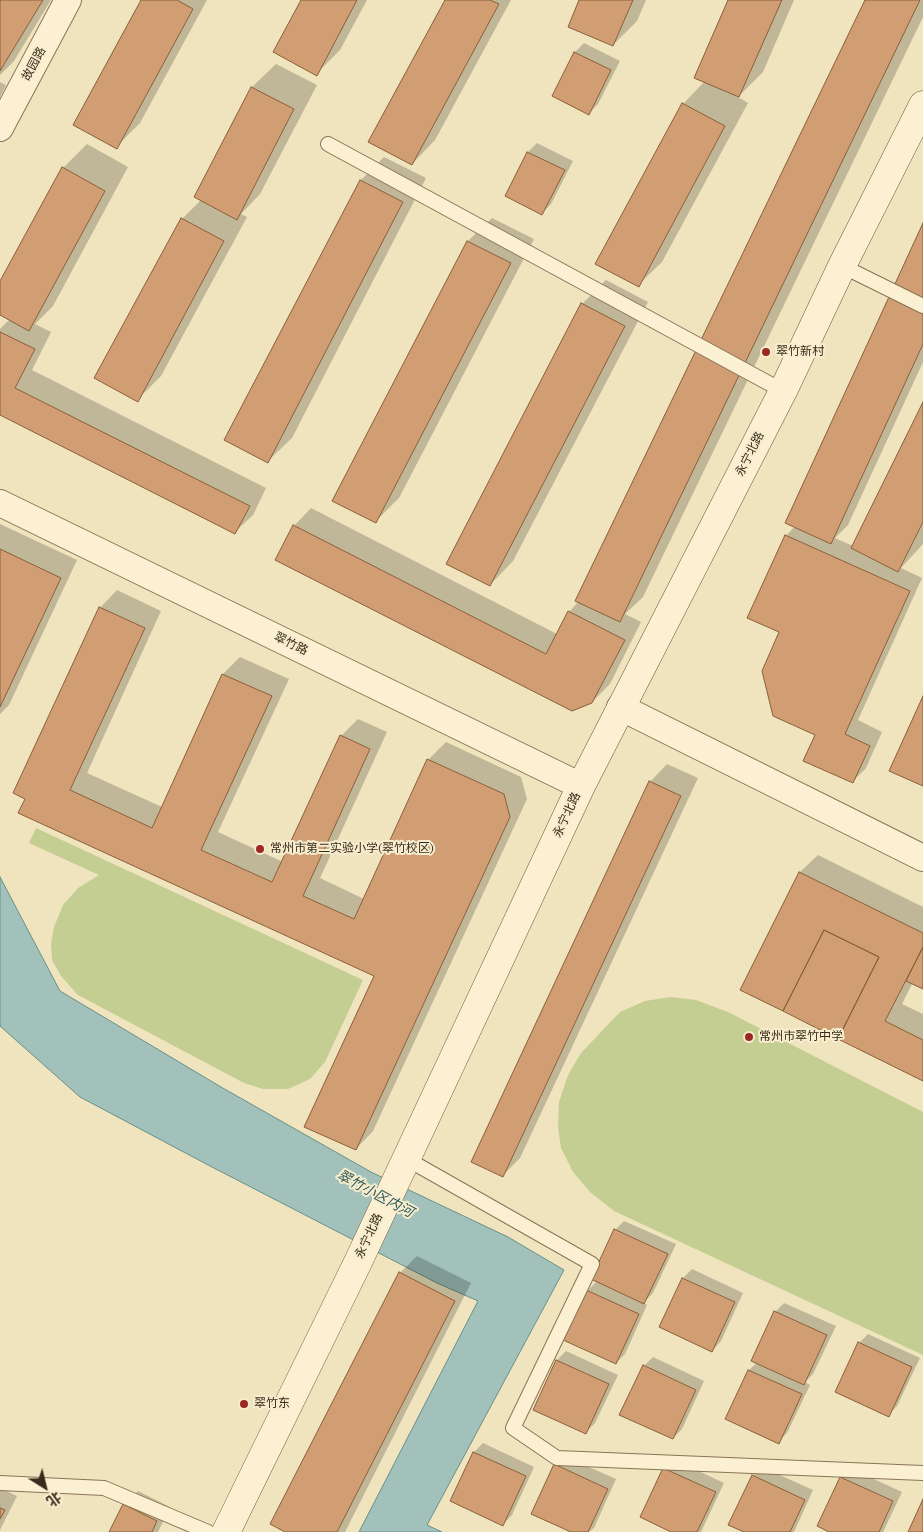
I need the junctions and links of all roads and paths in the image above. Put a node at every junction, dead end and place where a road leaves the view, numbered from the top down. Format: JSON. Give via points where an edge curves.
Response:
{"nodes":[{"id":1,"x":68,"y":0,"type":"edge"},
{"id":2,"x":923,"y":105,"type":"edge"},
{"id":3,"x":3,"y":116,"type":"edge"},
{"id":4,"x":328,"y":144,"type":"dead end"},
{"id":5,"x":842,"y":266,"type":"junction"},
{"id":6,"x":923,"y":306,"type":"edge"},
{"id":7,"x":783,"y":391,"type":"junction"},
{"id":8,"x":0,"y":503,"type":"edge"},
{"id":9,"x":620,"y":707,"type":"junction"},
{"id":10,"x":581,"y":786,"type":"junction"},
{"id":11,"x":923,"y":858,"type":"edge"},
{"id":12,"x":403,"y":1163,"type":"junction"},
{"id":13,"x":923,"y":1473,"type":"edge"},
{"id":14,"x":0,"y":1482,"type":"edge"},
{"id":15,"x":208,"y":1532,"type":"edge"},
{"id":16,"x":226,"y":1532,"type":"edge"}],
"edges":[{"from":1,"to":3,"type":"street","name":"故园路"},
{"from":2,"to":5,"type":"main road","name":"永宁北路"},
{"from":4,"to":7,"type":"lane"},
{"from":5,"to":6,"type":"lane"},
{"from":5,"to":7,"type":"main road","name":"永宁北路"},
{"from":7,"to":9,"type":"main road","name":"永宁北路"},
{"from":8,"to":10,"type":"street","name":"翠竹路"},
{"from":9,"to":10,"type":"main road","name":"永宁北路"},
{"from":9,"to":11,"type":"street"},
{"from":10,"to":12,"type":"main road","name":"永宁北路"},
{"from":12,"to":13,"type":"lane","via":[[592,1264],[513,1428],[557,1458]]},
{"from":12,"to":16,"type":"main road","name":"永宁北路"},
{"from":14,"to":15,"type":"lane","via":[[104,1488]]}]}
